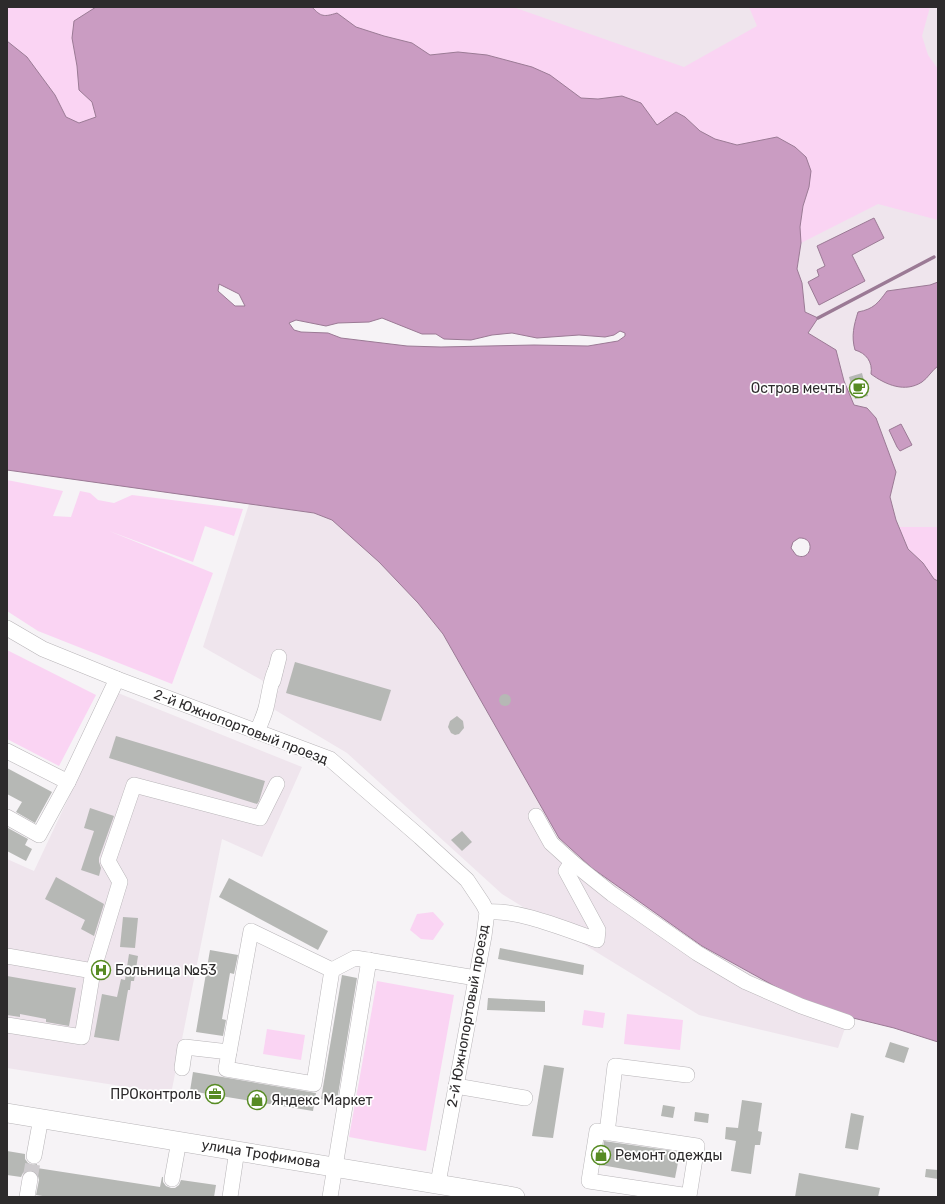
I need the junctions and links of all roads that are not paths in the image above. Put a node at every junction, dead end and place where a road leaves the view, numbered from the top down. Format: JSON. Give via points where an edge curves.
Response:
{"nodes":[{"id":1,"x":7,"y":628,"type":"edge"},
{"id":2,"x":279,"y":657,"type":"dead end"},
{"id":3,"x":117,"y":679,"type":"junction"},
{"id":4,"x":257,"y":732,"type":"junction"},
{"id":5,"x":7,"y":751,"type":"edge"},
{"id":6,"x":68,"y":782,"type":"junction"},
{"id":7,"x":277,"y":784,"type":"dead end"},
{"id":8,"x":536,"y":816,"type":"dead end"},
{"id":9,"x":7,"y":817,"type":"edge"},
{"id":10,"x":572,"y":862,"type":"junction"},
{"id":11,"x":487,"y":912,"type":"junction"},
{"id":12,"x":7,"y":956,"type":"edge"},
{"id":13,"x":369,"y":960,"type":"junction"},
{"id":14,"x":332,"y":970,"type":"junction"},
{"id":15,"x":93,"y":971,"type":"junction"},
{"id":16,"x":476,"y":978,"type":"junction"},
{"id":17,"x":848,"y":1022,"type":"dead end"},
{"id":18,"x":7,"y":1026,"type":"edge"},
{"id":19,"x":230,"y":1052,"type":"junction"},
{"id":20,"x":182,"y":1068,"type":"dead end"},
{"id":21,"x":687,"y":1075,"type":"dead end"},
{"id":22,"x":456,"y":1086,"type":"junction"},
{"id":23,"x":525,"y":1098,"type":"dead end"},
{"id":24,"x":7,"y":1113,"type":"edge"},
{"id":25,"x":41,"y":1118,"type":"junction"},
{"id":26,"x":607,"y":1133,"type":"junction"},
{"id":27,"x":179,"y":1141,"type":"junction"},
{"id":28,"x":237,"y":1150,"type":"junction"},
{"id":29,"x":34,"y":1156,"type":"tunnel mouth"},
{"id":30,"x":335,"y":1166,"type":"junction"},
{"id":31,"x":30,"y":1179,"type":"tunnel mouth"},
{"id":32,"x":172,"y":1179,"type":"dead end"},
{"id":33,"x":438,"y":1183,"type":"junction"},
{"id":34,"x":689,"y":1196,"type":"edge"},
{"id":35,"x":27,"y":1197,"type":"edge"},
{"id":36,"x":230,"y":1197,"type":"edge"},
{"id":37,"x":330,"y":1197,"type":"edge"},
{"id":38,"x":515,"y":1197,"type":"edge"}],
"edges":[{"from":1,"to":3,"type":"street","name":"2-й Южнопортовый проезд","via":[[43,649]]},
{"from":2,"to":4,"type":"street","via":[[266,710]]},
{"from":3,"to":4,"type":"street","name":"2-й Южнопортовый проезд"},
{"from":3,"to":6,"type":"street"},
{"from":4,"to":11,"type":"street","name":"2-й Южнопортовый проезд","via":[[330,759],[467,880]]},
{"from":5,"to":6,"type":"street"},
{"from":6,"to":9,"type":"street","via":[[39,835]]},
{"from":7,"to":15,"type":"street","via":[[260,818],[134,785],[108,861],[120,882]]},
{"from":8,"to":10,"type":"street","via":[[551,843]]},
{"from":10,"to":11,"type":"street","via":[[566,871],[598,930],[597,940],[505,911]]},
{"from":10,"to":17,"type":"street","via":[[612,894],[697,953],[746,982],[801,1006]]},
{"from":11,"to":16,"type":"street","name":"2-й Южнопортовый проезд"},
{"from":12,"to":15,"type":"street"},
{"from":13,"to":14,"type":"street","via":[[355,958]]},
{"from":13,"to":16,"type":"street"},
{"from":13,"to":30,"type":"street"},
{"from":14,"to":19,"type":"street","via":[[251,931]]},
{"from":14,"to":19,"type":"street","via":[[314,1084],[226,1069]]},
{"from":15,"to":18,"type":"street","via":[[82,1037]]},
{"from":16,"to":22,"type":"street","name":"2-й Южнопортовый проезд"},
{"from":19,"to":20,"type":"street","via":[[185,1047]]},
{"from":21,"to":26,"type":"street","via":[[615,1066]]},
{"from":22,"to":23,"type":"street"},
{"from":22,"to":33,"type":"street","name":"2-й Южнопортовый проезд"},
{"from":24,"to":25,"type":"main road","name":"улица Трофимова"},
{"from":25,"to":27,"type":"main road","name":"улица Трофимова"},
{"from":25,"to":29,"type":"street"},
{"from":26,"to":34,"type":"street","via":[[697,1146]]},
{"from":26,"to":34,"type":"street","via":[[598,1131],[589,1180]]},
{"from":27,"to":28,"type":"main road","name":"улица Трофимова"},
{"from":27,"to":32,"type":"street"},
{"from":28,"to":30,"type":"main road","name":"улица Трофимова"},
{"from":28,"to":36,"type":"street"},
{"from":30,"to":33,"type":"main road","name":"улица Трофимова"},
{"from":30,"to":37,"type":"street"},
{"from":31,"to":35,"type":"street"},
{"from":33,"to":38,"type":"main road","name":"улица Трофимова"}]}
